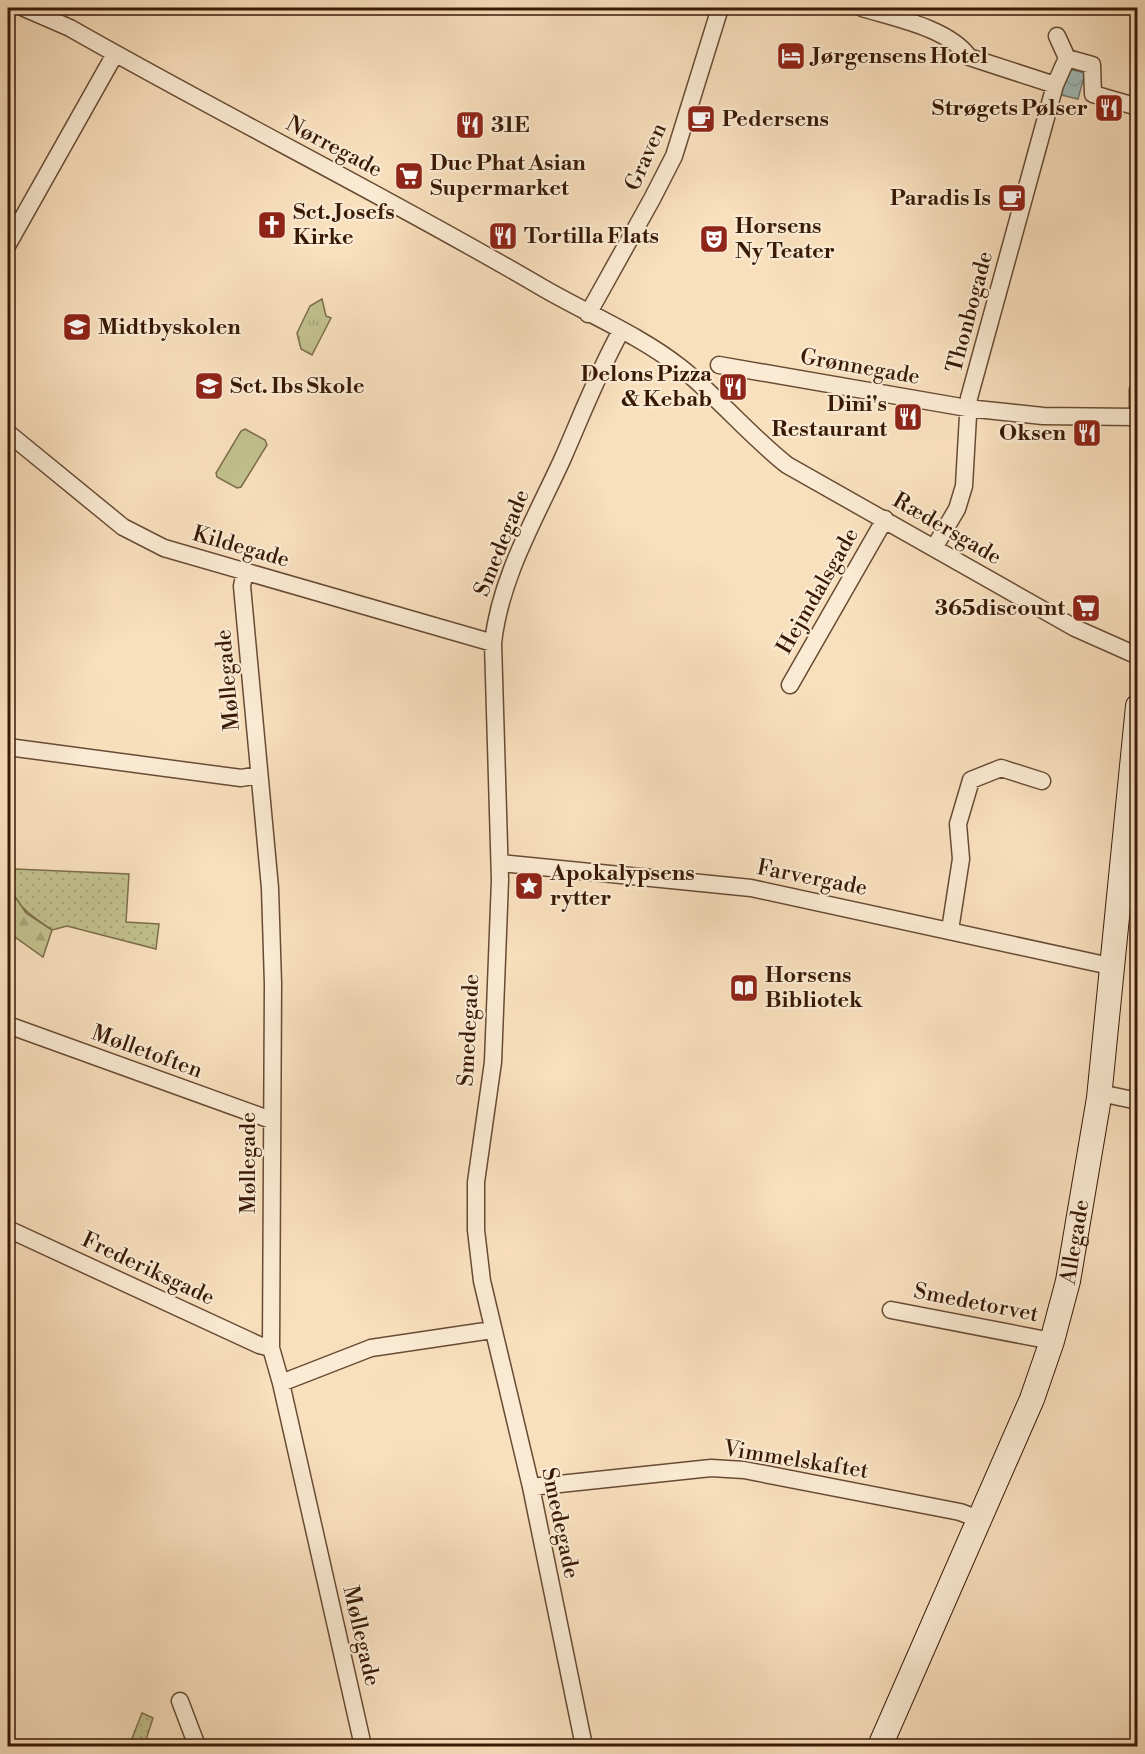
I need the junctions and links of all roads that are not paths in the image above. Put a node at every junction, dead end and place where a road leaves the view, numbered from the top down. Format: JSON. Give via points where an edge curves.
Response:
{"nodes":[{"id":1,"x":24,"y":8,"type":"edge"},
{"id":2,"x":720,"y":8,"type":"edge"},
{"id":3,"x":862,"y":8,"type":"edge"},
{"id":4,"x":56,"y":14,"type":"edge"},
{"id":5,"x":910,"y":14,"type":"edge"},
{"id":6,"x":1057,"y":36,"type":"dead end"},
{"id":7,"x":115,"y":54,"type":"junction"},
{"id":8,"x":1067,"y":58,"type":"junction"},
{"id":9,"x":1055,"y":85,"type":"junction"},
{"id":10,"x":1137,"y":107,"type":"edge"},
{"id":11,"x":8,"y":244,"type":"edge"},
{"id":12,"x":588,"y":314,"type":"junction"},
{"id":13,"x":621,"y":331,"type":"junction"},
{"id":14,"x":719,"y":365,"type":"dead end"},
{"id":15,"x":1137,"y":389,"type":"edge"},
{"id":16,"x":967,"y":408,"type":"junction"},
{"id":17,"x":1137,"y":417,"type":"edge"},
{"id":18,"x":1137,"y":423,"type":"edge"},
{"id":19,"x":8,"y":433,"type":"edge"},
{"id":20,"x":885,"y":519,"type":"junction"},
{"id":21,"x":934,"y":548,"type":"junction"},
{"id":22,"x":245,"y":571,"type":"junction"},
{"id":23,"x":493,"y":643,"type":"junction"},
{"id":24,"x":1137,"y":656,"type":"edge"},
{"id":25,"x":790,"y":685,"type":"dead end"},
{"id":26,"x":1137,"y":706,"type":"edge"},
{"id":27,"x":8,"y":747,"type":"edge"},
{"id":28,"x":259,"y":775,"type":"junction"},
{"id":29,"x":1042,"y":781,"type":"dead end"},
{"id":30,"x":501,"y":863,"type":"junction"},
{"id":31,"x":950,"y":930,"type":"junction"},
{"id":32,"x":1110,"y":966,"type":"junction"},
{"id":33,"x":8,"y":1024,"type":"edge"},
{"id":34,"x":1100,"y":1093,"type":"junction"},
{"id":35,"x":1137,"y":1101,"type":"edge"},
{"id":36,"x":271,"y":1120,"type":"junction"},
{"id":37,"x":8,"y":1229,"type":"edge"},
{"id":38,"x":891,"y":1310,"type":"dead end"},
{"id":39,"x":492,"y":1330,"type":"junction"},
{"id":40,"x":1052,"y":1341,"type":"junction"},
{"id":41,"x":270,"y":1348,"type":"junction"},
{"id":42,"x":281,"y":1383,"type":"junction"},
{"id":43,"x":531,"y":1487,"type":"junction"},
{"id":44,"x":981,"y":1520,"type":"junction"},
{"id":45,"x":180,"y":1701,"type":"dead end"},
{"id":46,"x":197,"y":1746,"type":"edge"},
{"id":47,"x":363,"y":1746,"type":"edge"},
{"id":48,"x":584,"y":1746,"type":"edge"},
{"id":49,"x":880,"y":1746,"type":"edge"}],
"edges":[{"from":1,"to":4,"type":"street","name":"Nørregade"},
{"from":2,"to":12,"type":"street","name":"Graven","via":[[674,156]]},
{"from":3,"to":5,"type":"street"},
{"from":4,"to":7,"type":"street","name":"Nørregade"},
{"from":5,"to":9,"type":"street","via":[[960,45],[969,57]]},
{"from":6,"to":8,"type":"street"},
{"from":7,"to":11,"type":"street"},
{"from":7,"to":12,"type":"street","name":"Nørregade","via":[[477,249]]},
{"from":8,"to":9,"type":"street","name":"Thonbogade"},
{"from":8,"to":10,"type":"street","via":[[1092,65],[1093,94]]},
{"from":9,"to":16,"type":"street","name":"Thonbogade"},
{"from":12,"to":13,"type":"street","name":"Nørregade"},
{"from":13,"to":20,"type":"street","name":"Rædersgade","via":[[681,368],[787,465]]},
{"from":13,"to":23,"type":"street","name":"Smedegade","via":[[516,560],[500,601]]},
{"from":14,"to":16,"type":"street","name":"Grønnegade"},
{"from":15,"to":17,"type":"street"},
{"from":16,"to":17,"type":"street","name":"Grønnegade","via":[[1043,416]]},
{"from":16,"to":21,"type":"street","name":"Thonbogade","via":[[964,486],[957,508]]},
{"from":17,"to":18,"type":"street"},
{"from":19,"to":22,"type":"street","name":"Kildegade","via":[[143,538],[164,548]]},
{"from":20,"to":21,"type":"street","name":"Rædersgade"},
{"from":20,"to":25,"type":"street","name":"Hejmdalsgade"},
{"from":21,"to":24,"type":"street","name":"Rædersgade","via":[[1075,628]]},
{"from":22,"to":23,"type":"street","name":"Kildegade"},
{"from":22,"to":28,"type":"street","name":"Møllegade","via":[[242,586]]},
{"from":23,"to":30,"type":"street","name":"Smedegade"},
{"from":26,"to":32,"type":"street","name":"Allegade"},
{"from":27,"to":28,"type":"street","via":[[241,778]]},
{"from":28,"to":36,"type":"street","name":"Møllegade","via":[[270,888]]},
{"from":29,"to":31,"type":"street","via":[[1001,768],[971,780],[958,824],[961,859]]},
{"from":30,"to":31,"type":"street","name":"Farvergade","via":[[751,888]]},
{"from":30,"to":39,"type":"street","name":"Smedegade","via":[[493,1062],[474,1205]]},
{"from":31,"to":32,"type":"street","name":"Farvergade"},
{"from":32,"to":34,"type":"street","name":"Allegade"},
{"from":33,"to":36,"type":"street","name":"Mølletoften"},
{"from":34,"to":35,"type":"street"},
{"from":34,"to":40,"type":"street","name":"Allegade","via":[[1068,1281]]},
{"from":36,"to":41,"type":"street","name":"Møllegade"},
{"from":37,"to":41,"type":"street","name":"Frederiksgade"},
{"from":38,"to":40,"type":"street","name":"Smedetorvet"},
{"from":39,"to":42,"type":"street","via":[[371,1348]]},
{"from":39,"to":43,"type":"street","name":"Smedegade"},
{"from":40,"to":44,"type":"street","name":"Allegade"},
{"from":41,"to":42,"type":"street","name":"Møllegade"},
{"from":42,"to":47,"type":"street","name":"Møllegade"},
{"from":43,"to":44,"type":"street","name":"Vimmelskaftet","via":[[744,1470]]},
{"from":43,"to":48,"type":"street","name":"Smedegade"},
{"from":44,"to":49,"type":"street","name":"Allegade"},
{"from":45,"to":46,"type":"street"}]}
